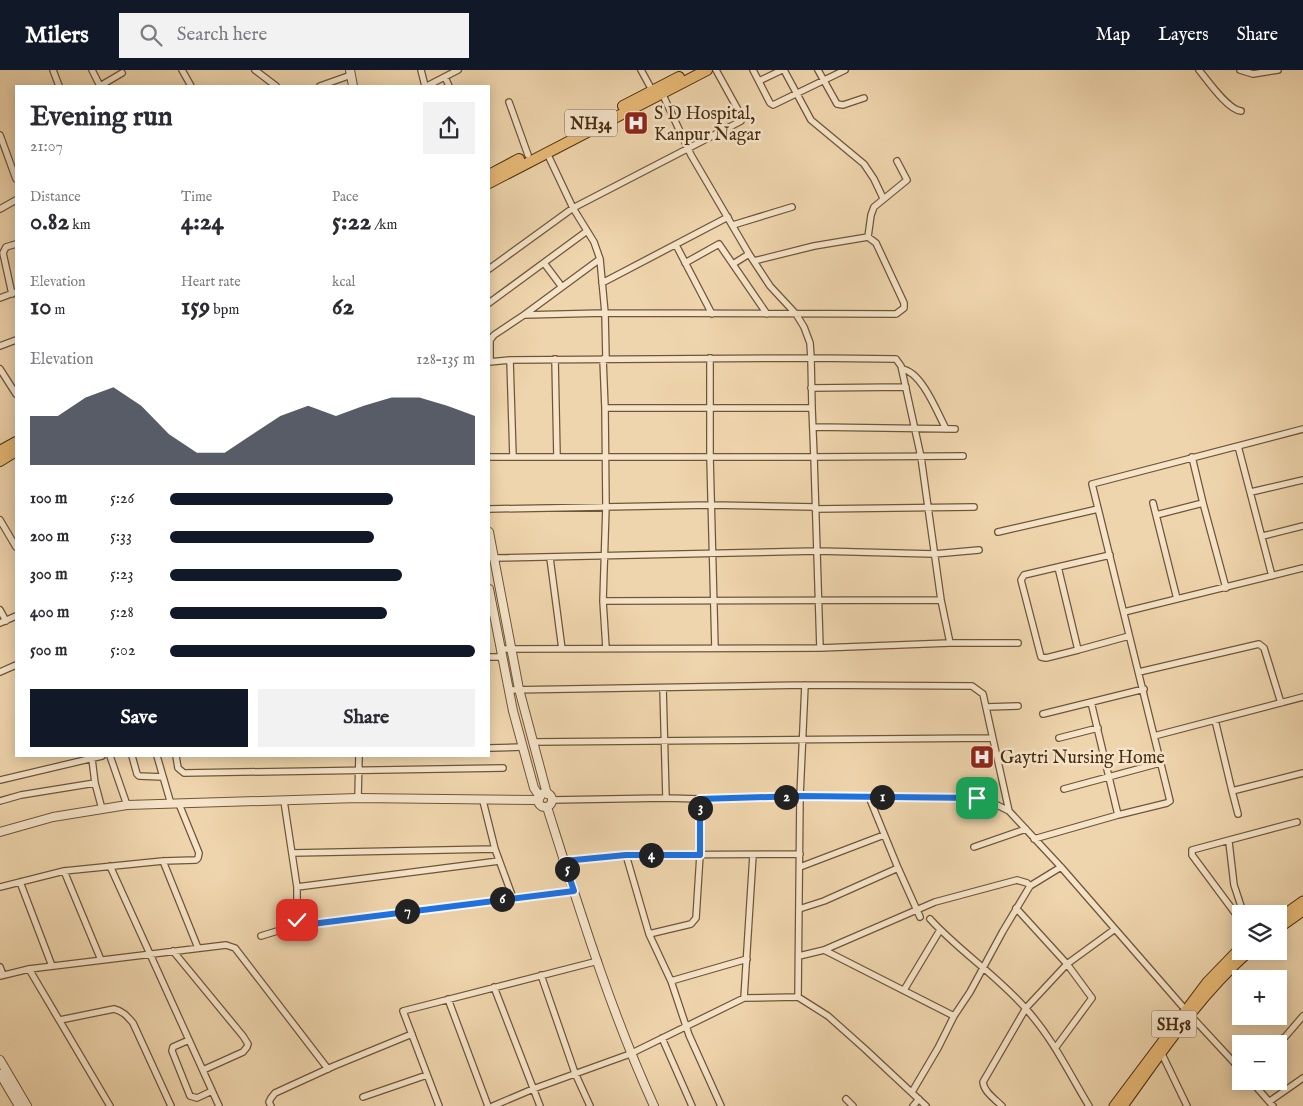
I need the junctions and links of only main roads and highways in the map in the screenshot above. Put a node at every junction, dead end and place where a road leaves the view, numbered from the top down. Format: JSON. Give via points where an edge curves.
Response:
{"nodes":[{"id":1,"x":693,"y":70,"type":"edge"},
{"id":2,"x":707,"y":70,"type":"edge"},
{"id":3,"x":657,"y":92,"type":"junction"},
{"id":4,"x":490,"y":174,"type":"edge"},
{"id":5,"x":490,"y":182,"type":"edge"},
{"id":6,"x":15,"y":443,"type":"edge"},
{"id":7,"x":0,"y":451,"type":"edge"},
{"id":8,"x":15,"y":452,"type":"edge"},
{"id":9,"x":0,"y":461,"type":"edge"},
{"id":10,"x":1303,"y":901,"type":"edge"},
{"id":11,"x":1303,"y":911,"type":"edge"},
{"id":12,"x":1287,"y":912,"type":"edge"},
{"id":13,"x":1287,"y":922,"type":"edge"},
{"id":14,"x":1232,"y":957,"type":"edge"},
{"id":15,"x":1241,"y":960,"type":"edge"},
{"id":16,"x":1187,"y":1013,"type":"junction"},
{"id":17,"x":1114,"y":1106,"type":"edge"},
{"id":18,"x":1123,"y":1106,"type":"edge"}],
"edges":[{"from":1,"to":3,"type":"highway","number":"NH34"},
{"from":2,"to":3,"type":"highway","number":"NH34"},
{"from":3,"to":4,"type":"highway","number":"NH34"},
{"from":3,"to":5,"type":"highway","number":"NH34"},
{"from":6,"to":7,"type":"highway"},
{"from":8,"to":9,"type":"highway"},
{"from":10,"to":12,"type":"main road"},
{"from":11,"to":13,"type":"main road"},
{"from":14,"to":16,"type":"main road","number":"SH58"},
{"from":15,"to":16,"type":"main road","number":"SH58"},
{"from":16,"to":17,"type":"main road","number":"SH58"},
{"from":16,"to":18,"type":"main road","number":"SH58"}]}
